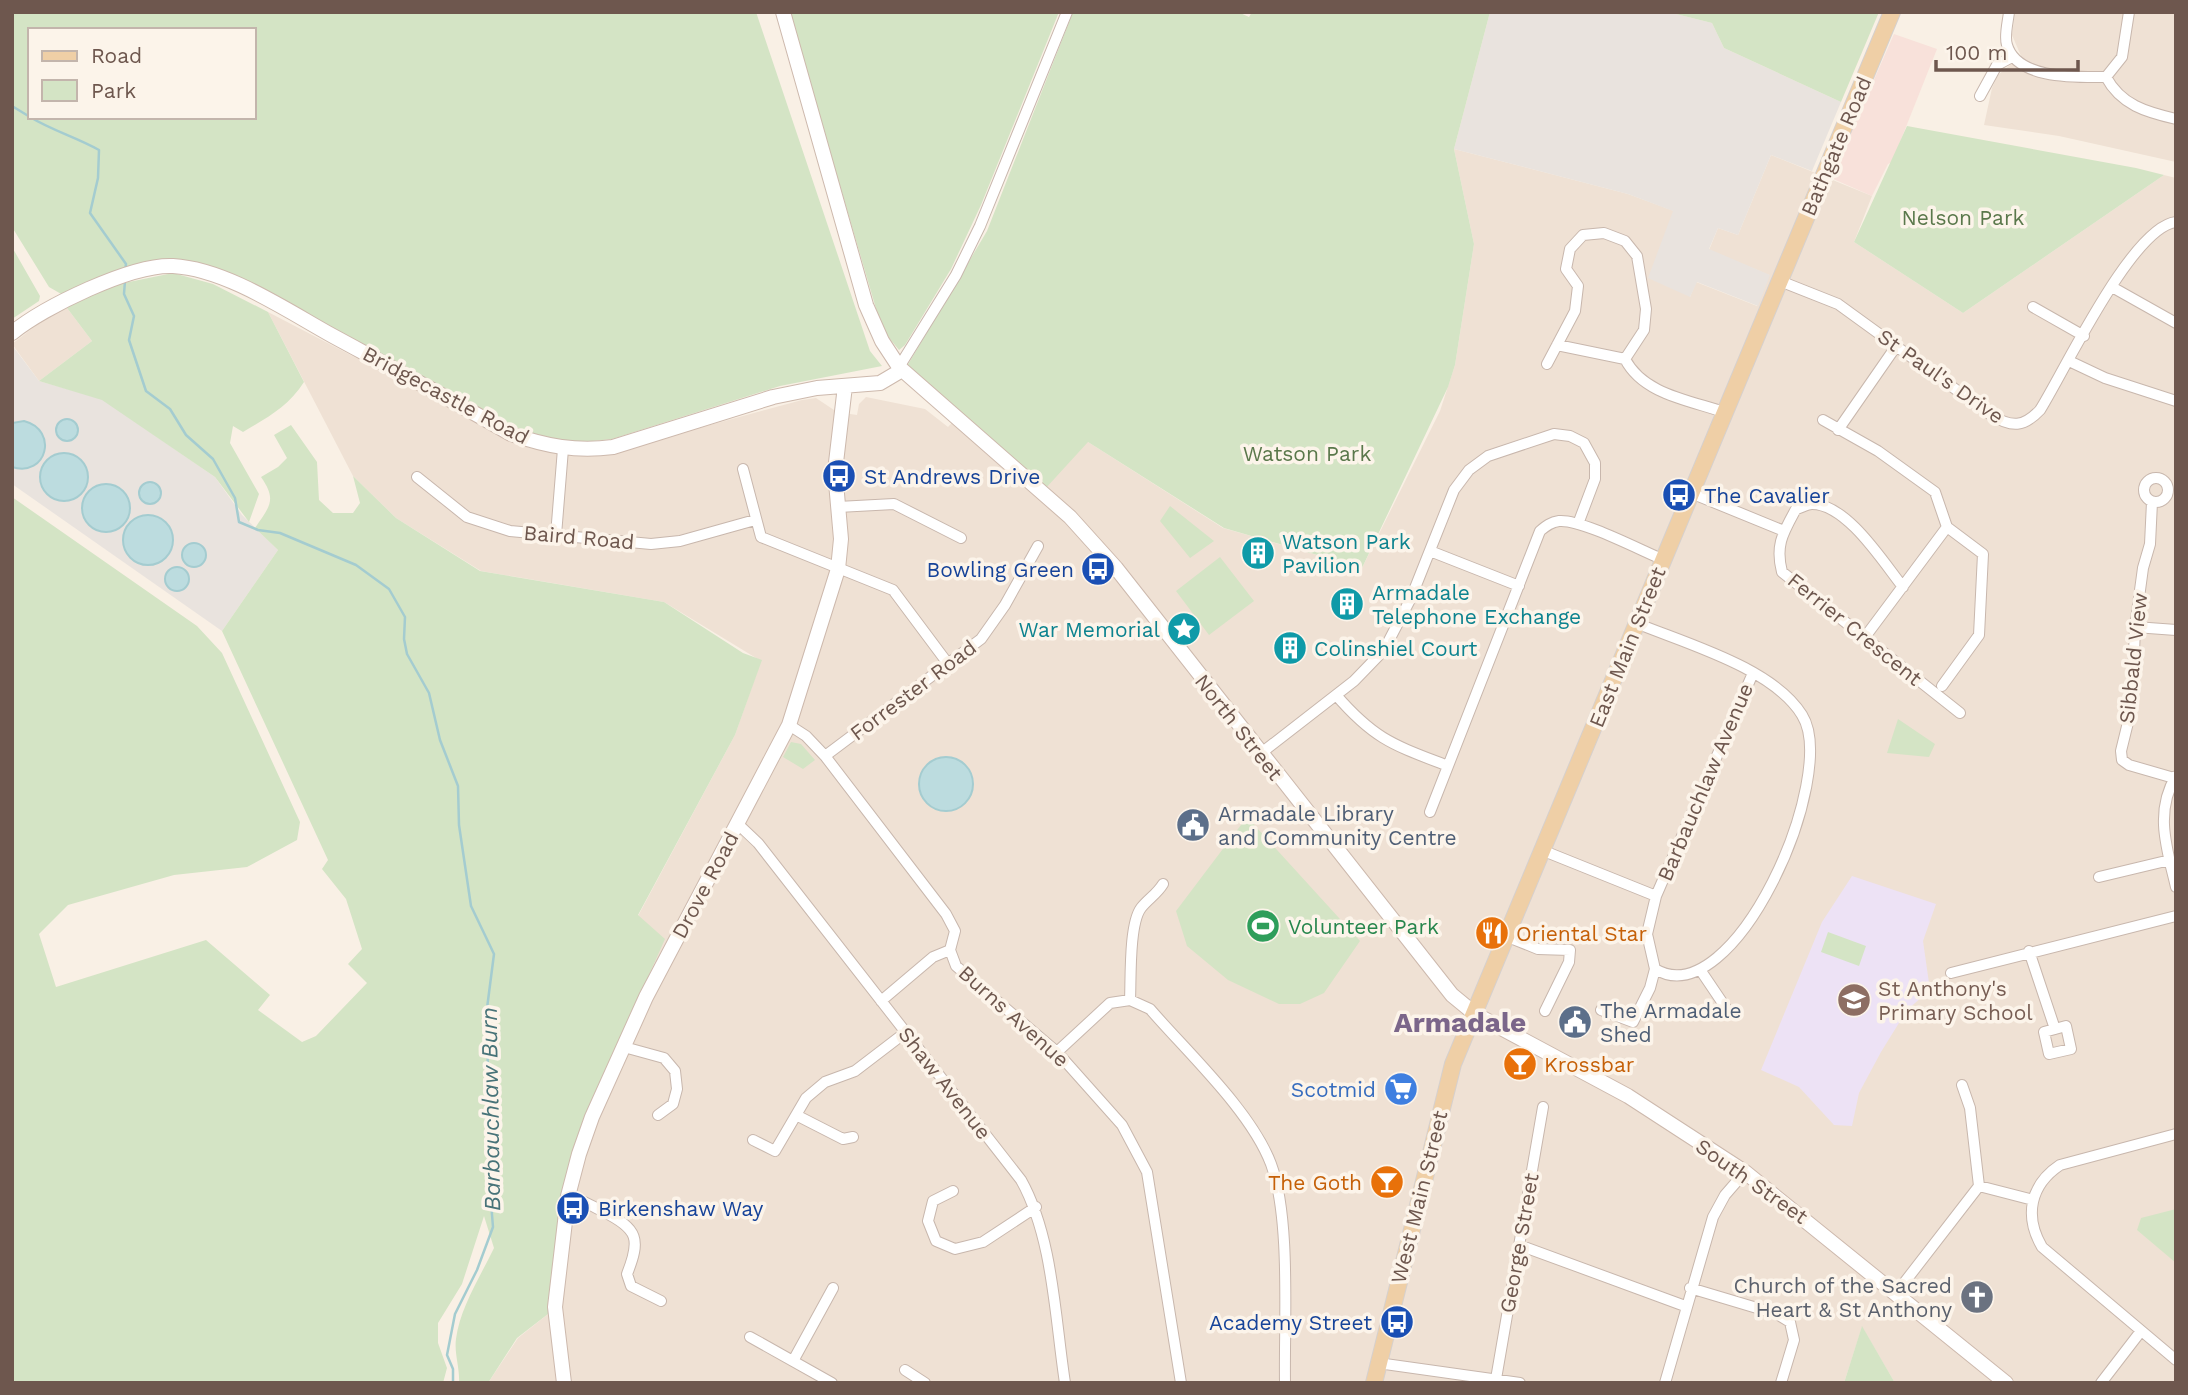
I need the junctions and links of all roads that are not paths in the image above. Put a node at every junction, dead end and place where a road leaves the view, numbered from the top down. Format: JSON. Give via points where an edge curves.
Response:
{"nodes":[{"id":1,"x":783,"y":12,"type":"edge"},
{"id":2,"x":1067,"y":12,"type":"edge"},
{"id":3,"x":1892,"y":12,"type":"edge"},
{"id":4,"x":2009,"y":12,"type":"edge"},
{"id":5,"x":2129,"y":12,"type":"edge"},
{"id":6,"x":2012,"y":57,"type":"junction"},
{"id":7,"x":2106,"y":76,"type":"junction"},
{"id":8,"x":1980,"y":96,"type":"dead end"},
{"id":9,"x":2176,"y":118,"type":"edge"},
{"id":10,"x":2176,"y":222,"type":"edge"},
{"id":11,"x":1780,"y":281,"type":"junction"},
{"id":12,"x":2112,"y":287,"type":"junction"},
{"id":13,"x":2033,"y":307,"type":"dead end"},
{"id":14,"x":2176,"y":323,"type":"edge"},
{"id":15,"x":12,"y":333,"type":"edge"},
{"id":16,"x":2084,"y":336,"type":"junction"},
{"id":17,"x":1557,"y":345,"type":"junction"},
{"id":18,"x":1897,"y":345,"type":"junction"},
{"id":19,"x":1625,"y":359,"type":"junction"},
{"id":20,"x":2069,"y":361,"type":"junction"},
{"id":21,"x":1547,"y":364,"type":"dead end"},
{"id":22,"x":900,"y":368,"type":"junction"},
{"id":23,"x":845,"y":386,"type":"junction"},
{"id":24,"x":2176,"y":401,"type":"edge"},
{"id":25,"x":1724,"y":412,"type":"junction"},
{"id":26,"x":1823,"y":420,"type":"dead end"},
{"id":27,"x":1838,"y":430,"type":"junction"},
{"id":28,"x":563,"y":449,"type":"junction"},
{"id":29,"x":743,"y":469,"type":"dead end"},
{"id":30,"x":416,"y":477,"type":"dead end"},
{"id":31,"x":1691,"y":492,"type":"junction"},
{"id":32,"x":2152,"y":502,"type":"dead end"},
{"id":33,"x":838,"y":507,"type":"junction"},
{"id":34,"x":755,"y":520,"type":"junction"},
{"id":35,"x":1578,"y":524,"type":"junction"},
{"id":36,"x":1947,"y":527,"type":"junction"},
{"id":37,"x":1784,"y":531,"type":"junction"},
{"id":38,"x":556,"y":535,"type":"junction"},
{"id":39,"x":961,"y":538,"type":"dead end"},
{"id":40,"x":1038,"y":546,"type":"dead end"},
{"id":41,"x":1430,"y":551,"type":"junction"},
{"id":42,"x":1662,"y":559,"type":"junction"},
{"id":43,"x":838,"y":569,"type":"junction"},
{"id":44,"x":1519,"y":586,"type":"junction"},
{"id":45,"x":1903,"y":587,"type":"junction"},
{"id":46,"x":1636,"y":623,"type":"junction"},
{"id":47,"x":2135,"y":627,"type":"junction"},
{"id":48,"x":2176,"y":630,"type":"edge"},
{"id":49,"x":1864,"y":637,"type":"junction"},
{"id":50,"x":949,"y":665,"type":"junction"},
{"id":51,"x":1753,"y":673,"type":"junction"},
{"id":52,"x":1942,"y":686,"type":"dead end"},
{"id":53,"x":1336,"y":695,"type":"junction"},
{"id":54,"x":1960,"y":713,"type":"dead end"},
{"id":55,"x":789,"y":725,"type":"junction"},
{"id":56,"x":1259,"y":754,"type":"junction"},
{"id":57,"x":825,"y":756,"type":"junction"},
{"id":58,"x":1448,"y":766,"type":"junction"},
{"id":59,"x":2175,"y":777,"type":"edge"},
{"id":60,"x":1430,"y":812,"type":"dead end"},
{"id":61,"x":738,"y":824,"type":"junction"},
{"id":62,"x":1544,"y":851,"type":"junction"},
{"id":63,"x":2170,"y":860,"type":"junction"},
{"id":64,"x":2099,"y":877,"type":"dead end"},
{"id":65,"x":1163,"y":884,"type":"dead end"},
{"id":66,"x":2176,"y":887,"type":"edge"},
{"id":67,"x":1656,"y":896,"type":"junction"},
{"id":68,"x":2176,"y":916,"type":"edge"},
{"id":69,"x":1508,"y":937,"type":"junction"},
{"id":70,"x":950,"y":950,"type":"junction"},
{"id":71,"x":2029,"y":951,"type":"junction"},
{"id":72,"x":1655,"y":969,"type":"junction"},
{"id":73,"x":1702,"y":971,"type":"junction"},
{"id":74,"x":1951,"y":972,"type":"dead end"},
{"id":75,"x":1130,"y":1000,"type":"junction"},
{"id":76,"x":881,"y":1001,"type":"junction"},
{"id":77,"x":1726,"y":1008,"type":"dead end"},
{"id":78,"x":1601,"y":1010,"type":"dead end"},
{"id":79,"x":1545,"y":1011,"type":"dead end"},
{"id":80,"x":1475,"y":1014,"type":"junction"},
{"id":81,"x":2055,"y":1029,"type":"dead end"},
{"id":82,"x":906,"y":1032,"type":"junction"},
{"id":83,"x":624,"y":1047,"type":"junction"},
{"id":84,"x":1057,"y":1052,"type":"junction"},
{"id":85,"x":1962,"y":1085,"type":"dead end"},
{"id":86,"x":1543,"y":1107,"type":"dead end"},
{"id":87,"x":658,"y":1115,"type":"dead end"},
{"id":88,"x":796,"y":1115,"type":"junction"},
{"id":89,"x":2176,"y":1135,"type":"edge"},
{"id":90,"x":853,"y":1137,"type":"dead end"},
{"id":91,"x":753,"y":1140,"type":"dead end"},
{"id":92,"x":1745,"y":1172,"type":"junction"},
{"id":93,"x":1979,"y":1186,"type":"junction"},
{"id":94,"x":953,"y":1191,"type":"dead end"},
{"id":95,"x":568,"y":1196,"type":"junction"},
{"id":96,"x":2033,"y":1200,"type":"junction"},
{"id":97,"x":1036,"y":1207,"type":"junction"},
{"id":98,"x":1519,"y":1245,"type":"junction"},
{"id":99,"x":833,"y":1288,"type":"dead end"},
{"id":100,"x":1690,"y":1288,"type":"junction"},
{"id":101,"x":1897,"y":1292,"type":"junction"},
{"id":102,"x":661,"y":1301,"type":"dead end"},
{"id":103,"x":1685,"y":1306,"type":"junction"},
{"id":104,"x":2141,"y":1331,"type":"junction"},
{"id":105,"x":750,"y":1337,"type":"dead end"},
{"id":106,"x":2176,"y":1360,"type":"edge"},
{"id":107,"x":793,"y":1361,"type":"junction"},
{"id":108,"x":1378,"y":1363,"type":"junction"},
{"id":109,"x":905,"y":1370,"type":"dead end"},
{"id":110,"x":1496,"y":1379,"type":"junction"},
{"id":111,"x":564,"y":1383,"type":"edge"},
{"id":112,"x":832,"y":1383,"type":"edge"},
{"id":113,"x":925,"y":1383,"type":"edge"},
{"id":114,"x":1065,"y":1383,"type":"edge"},
{"id":115,"x":1181,"y":1383,"type":"edge"},
{"id":116,"x":1285,"y":1383,"type":"edge"},
{"id":117,"x":1374,"y":1383,"type":"edge"},
{"id":118,"x":1520,"y":1383,"type":"edge"},
{"id":119,"x":1665,"y":1383,"type":"edge"},
{"id":120,"x":1781,"y":1383,"type":"edge"},
{"id":121,"x":2006,"y":1383,"type":"edge"},
{"id":122,"x":2101,"y":1383,"type":"edge"}],
"edges":[{"from":1,"to":22,"type":"street","name":"North Street","via":[[866,305],[881,341]]},
{"from":2,"to":22,"type":"street","via":[[980,226]]},
{"from":3,"to":11,"type":"main road","name":"Bathgate Road"},
{"from":4,"to":6,"type":"street","via":[[2006,43]]},
{"from":5,"to":7,"type":"street","via":[[2122,57]]},
{"from":6,"to":7,"type":"street","via":[[2030,69]]},
{"from":6,"to":8,"type":"street","via":[[1997,65]]},
{"from":7,"to":9,"type":"street","via":[[2114,92],[2130,105]]},
{"from":10,"to":12,"type":"street","name":"St Paul's Drive","via":[[2164,223],[2137,247]]},
{"from":11,"to":18,"type":"street","name":"St Paul's Drive","via":[[1838,304]]},
{"from":11,"to":25,"type":"main road","name":"East Main Street"},
{"from":12,"to":14,"type":"street"},
{"from":12,"to":16,"type":"street","name":"St Paul's Drive"},
{"from":13,"to":16,"type":"street"},
{"from":15,"to":28,"type":"street","name":"Bridgecastle Road","via":[[75,293],[121,278],[170,265],[206,270],[511,434]]},
{"from":16,"to":20,"type":"street","name":"St Paul's Drive"},
{"from":17,"to":19,"type":"street"},
{"from":17,"to":19,"type":"street","via":[[1575,311],[1578,286],[1566,269],[1570,248],[1583,235],[1604,233],[1625,241],[1637,256],[1646,309],[1644,330]]},
{"from":17,"to":21,"type":"street"},
{"from":18,"to":20,"type":"street","name":"St Paul's Drive","via":[[1991,415],[2013,425],[2028,422],[2040,410]]},
{"from":18,"to":27,"type":"street"},
{"from":19,"to":25,"type":"street","via":[[1634,376],[1654,388]]},
{"from":20,"to":24,"type":"street"},
{"from":22,"to":23,"type":"street","name":"Bridgecastle Road","via":[[880,383]]},
{"from":22,"to":56,"type":"street","name":"North Street","via":[[1073,520],[1116,568]]},
{"from":23,"to":28,"type":"street","name":"Bridgecastle Road","via":[[774,397],[613,447]]},
{"from":23,"to":33,"type":"street","name":"Drove Road","via":[[835,471]]},
{"from":25,"to":31,"type":"main road","name":"East Main Street"},
{"from":26,"to":27,"type":"street"},
{"from":27,"to":36,"type":"street","via":[[1878,451],[1935,492]]},
{"from":28,"to":38,"type":"street"},
{"from":29,"to":34,"type":"street"},
{"from":30,"to":38,"type":"street","name":"Baird Road","via":[[467,517],[487,526]]},
{"from":31,"to":37,"type":"street"},
{"from":31,"to":42,"type":"main road","name":"East Main Street"},
{"from":32,"to":47,"type":"street","name":"Sibbald View","via":[[2150,544]]},
{"from":33,"to":39,"type":"street","via":[[894,503]]},
{"from":33,"to":43,"type":"street","name":"Drove Road"},
{"from":34,"to":38,"type":"street","name":"Baird Road","via":[[680,541],[651,544]]},
{"from":34,"to":43,"type":"street","via":[[761,537]]},
{"from":35,"to":41,"type":"street","via":[[1595,479],[1595,463],[1584,443],[1554,434],[1500,450],[1469,470],[1454,490]]},
{"from":35,"to":42,"type":"street"},
{"from":35,"to":44,"type":"street","via":[[1561,521],[1540,531]]},
{"from":36,"to":45,"type":"street"},
{"from":36,"to":52,"type":"street","via":[[1983,554],[1985,567],[1979,635]]},
{"from":37,"to":45,"type":"street","via":[[1796,509],[1812,504],[1832,510],[1855,527]]},
{"from":37,"to":49,"type":"street","name":"Ferrier Crescent","via":[[1777,553],[1782,572]]},
{"from":40,"to":50,"type":"street","name":"Forrester Road","via":[[981,639]]},
{"from":41,"to":44,"type":"street"},
{"from":41,"to":53,"type":"street","via":[[1393,636],[1369,668]]},
{"from":42,"to":46,"type":"main road","name":"East Main Street"},
{"from":43,"to":50,"type":"street","via":[[893,590]]},
{"from":43,"to":55,"type":"street","name":"Drove Road"},
{"from":44,"to":58,"type":"street"},
{"from":45,"to":49,"type":"street"},
{"from":46,"to":51,"type":"street"},
{"from":46,"to":62,"type":"main road","name":"East Main Street"},
{"from":47,"to":48,"type":"street"},
{"from":47,"to":59,"type":"street","name":"Sibbald View","via":[[2132,706],[2122,760]]},
{"from":49,"to":54,"type":"street","name":"Ferrier Crescent"},
{"from":50,"to":57,"type":"street","name":"Forrester Road"},
{"from":51,"to":67,"type":"street","name":"Barbauchlaw Avenue"},
{"from":51,"to":73,"type":"street","via":[[1776,687],[1804,717],[1809,743],[1802,809],[1787,850],[1749,922],[1727,950]]},
{"from":53,"to":56,"type":"street"},
{"from":53,"to":58,"type":"street","via":[[1377,736]]},
{"from":55,"to":57,"type":"street","name":"Burns Avenue"},
{"from":55,"to":61,"type":"street","name":"Drove Road"},
{"from":56,"to":80,"type":"street","name":"North Street","via":[[1429,968]]},
{"from":57,"to":70,"type":"street","name":"Burns Avenue","via":[[946,914],[955,931]]},
{"from":58,"to":60,"type":"street"},
{"from":59,"to":63,"type":"street","via":[[2165,800],[2162,824]]},
{"from":61,"to":76,"type":"street","name":"Shaw Avenue","via":[[758,843]]},
{"from":61,"to":83,"type":"street","name":"Drove Road"},
{"from":62,"to":67,"type":"street","name":"Barbauchlaw Avenue"},
{"from":62,"to":69,"type":"main road","name":"East Main Street"},
{"from":63,"to":64,"type":"street"},
{"from":63,"to":66,"type":"street"},
{"from":65,"to":75,"type":"street","via":[[1140,909]]},
{"from":67,"to":72,"type":"street","via":[[1647,934]]},
{"from":68,"to":71,"type":"street"},
{"from":69,"to":79,"type":"street","via":[[1538,950],[1570,950],[1569,962]]},
{"from":69,"to":80,"type":"main road","name":"East Main Street"},
{"from":70,"to":76,"type":"street","via":[[933,957]]},
{"from":70,"to":84,"type":"street","name":"Burns Avenue","via":[[956,966]]},
{"from":71,"to":74,"type":"street"},
{"from":71,"to":81,"type":"street"},
{"from":72,"to":73,"type":"street","via":[[1679,975]]},
{"from":72,"to":78,"type":"street","via":[[1633,1022]]},
{"from":73,"to":77,"type":"street"},
{"from":75,"to":84,"type":"street","via":[[1110,1003]]},
{"from":75,"to":116,"type":"street","via":[[1150,1009],[1246,1119],[1271,1164],[1282,1208]]},
{"from":76,"to":82,"type":"street","name":"Shaw Avenue"},
{"from":80,"to":92,"type":"street","name":"South Street","via":[[1628,1096]]},
{"from":80,"to":108,"type":"main road","name":"West Main Street","via":[[1453,1064]]},
{"from":82,"to":88,"type":"street","via":[[855,1071],[825,1082],[806,1098]]},
{"from":82,"to":97,"type":"street","name":"Shaw Avenue","via":[[1021,1180]]},
{"from":83,"to":87,"type":"street","via":[[664,1058],[674,1072],[677,1089],[673,1104]]},
{"from":83,"to":95,"type":"street","name":"Drove Road","via":[[592,1117]]},
{"from":84,"to":115,"type":"street","name":"Burns Avenue","via":[[1122,1125],[1147,1172]]},
{"from":85,"to":93,"type":"street","via":[[1970,1108]]},
{"from":86,"to":98,"type":"street","name":"George Street"},
{"from":88,"to":90,"type":"street","via":[[844,1139]]},
{"from":88,"to":91,"type":"street","via":[[775,1151]]},
{"from":89,"to":96,"type":"street","via":[[2060,1165],[2046,1174]]},
{"from":92,"to":100,"type":"street","via":[[1714,1215]]},
{"from":92,"to":101,"type":"street","name":"South Street"},
{"from":93,"to":96,"type":"street"},
{"from":93,"to":101,"type":"street"},
{"from":94,"to":97,"type":"street","via":[[933,1201],[928,1221],[936,1241],[955,1249],[983,1241]]},
{"from":95,"to":102,"type":"street","via":[[628,1224],[636,1252],[627,1273],[631,1286]]},
{"from":95,"to":111,"type":"street","name":"Drove Road","via":[[555,1307]]},
{"from":96,"to":104,"type":"street","via":[[2031,1222],[2042,1247]]},
{"from":97,"to":114,"type":"street","name":"Shaw Avenue"},
{"from":98,"to":103,"type":"street"},
{"from":98,"to":110,"type":"street","name":"George Street"},
{"from":99,"to":107,"type":"street"},
{"from":100,"to":103,"type":"street"},
{"from":100,"to":120,"type":"street","via":[[1790,1322],[1794,1340]]},
{"from":101,"to":121,"type":"street","name":"South Street"},
{"from":103,"to":119,"type":"street"},
{"from":104,"to":106,"type":"street"},
{"from":104,"to":122,"type":"street"},
{"from":105,"to":107,"type":"street"},
{"from":107,"to":112,"type":"street"},
{"from":108,"to":110,"type":"street"},
{"from":108,"to":117,"type":"main road","name":"West Main Street"},
{"from":109,"to":113,"type":"street"},
{"from":110,"to":118,"type":"street"}]}
